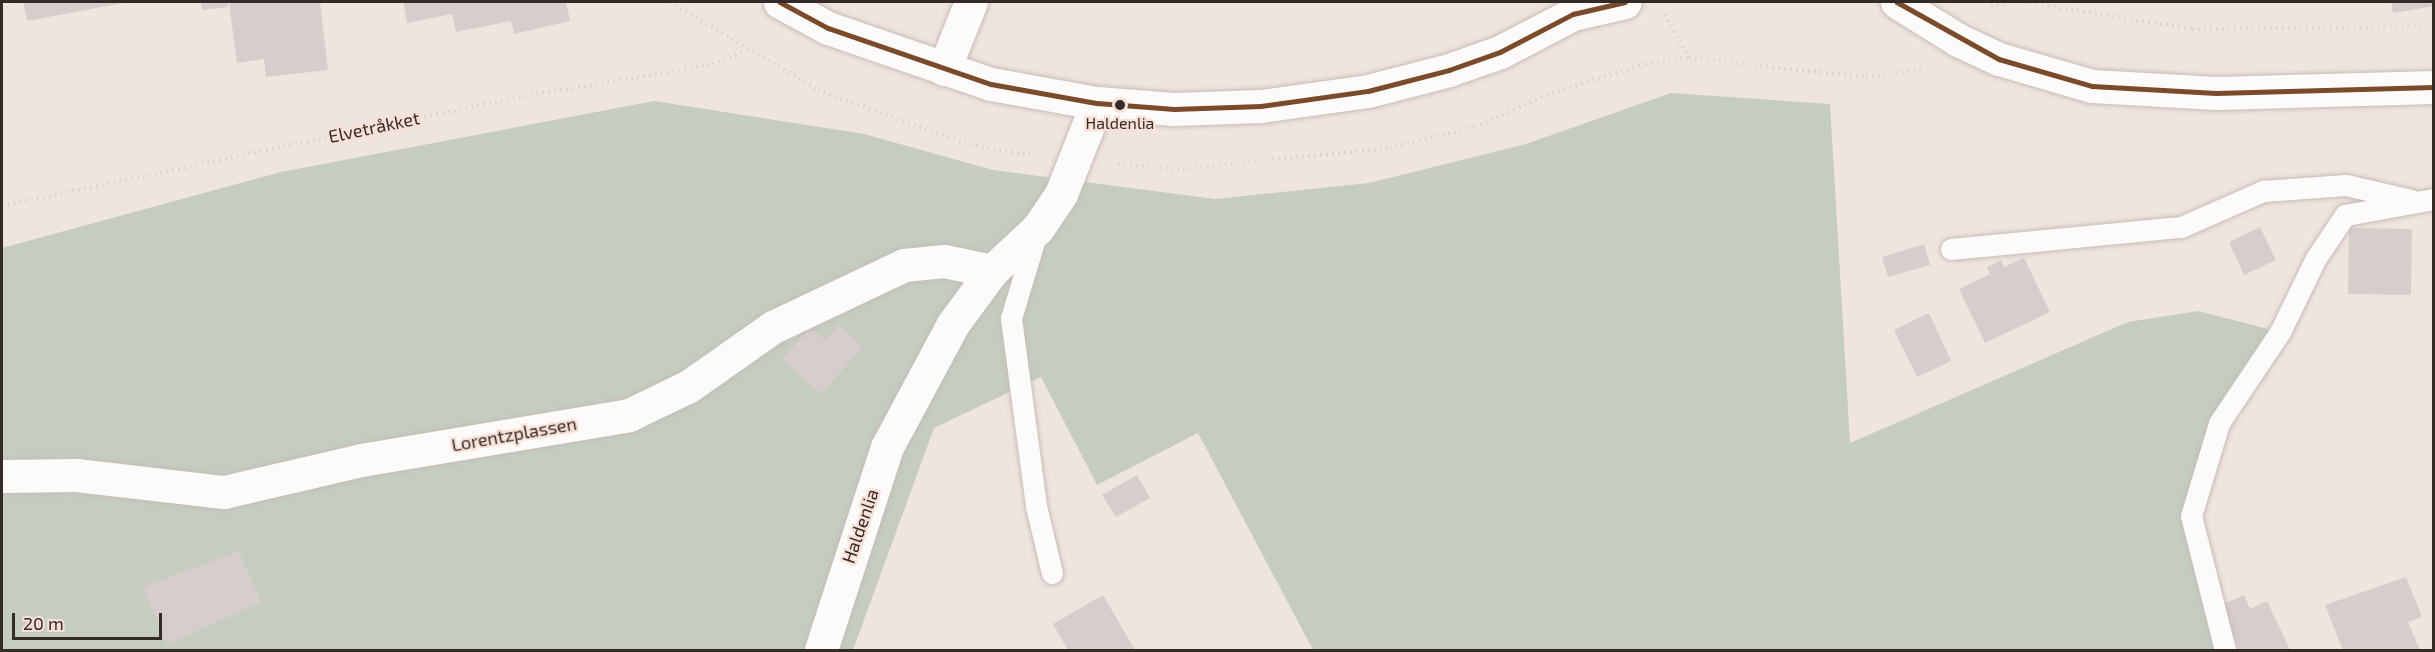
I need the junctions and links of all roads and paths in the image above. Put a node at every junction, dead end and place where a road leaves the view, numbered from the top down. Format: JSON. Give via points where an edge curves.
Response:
{"nodes":[{"id":1,"x":780,"y":2,"type":"edge"},
{"id":2,"x":971,"y":2,"type":"edge"},
{"id":3,"x":1625,"y":2,"type":"edge"},
{"id":4,"x":1897,"y":2,"type":"edge"},
{"id":5,"x":2024,"y":2,"type":"edge"},
{"id":6,"x":1579,"y":8,"type":"edge"},
{"id":7,"x":1664,"y":14,"type":"dead end"},
{"id":8,"x":2433,"y":26,"type":"edge"},
{"id":9,"x":746,"y":51,"type":"dead end"},
{"id":10,"x":1689,"y":58,"type":"dead end"},
{"id":11,"x":944,"y":69,"type":"junction"},
{"id":12,"x":2433,"y":87,"type":"edge"},
{"id":13,"x":1097,"y":103,"type":"junction"},
{"id":14,"x":2429,"y":201,"type":"edge"},
{"id":15,"x":2,"y":206,"type":"edge"},
{"id":16,"x":1038,"y":228,"type":"junction"},
{"id":17,"x":1952,"y":249,"type":"dead end"},
{"id":18,"x":992,"y":271,"type":"junction"},
{"id":19,"x":2,"y":476,"type":"edge"},
{"id":20,"x":1052,"y":573,"type":"dead end"},
{"id":21,"x":821,"y":651,"type":"edge"},
{"id":22,"x":2225,"y":651,"type":"edge"}],
"edges":[{"from":1,"to":11,"type":"street","via":[[828,28]]},
{"from":2,"to":11,"type":"street"},
{"from":3,"to":6,"type":"street"},
{"from":4,"to":12,"type":"street","via":[[1958,40],[1999,59],[2092,86],[2205,93]]},
{"from":5,"to":8,"type":"path","via":[[2192,29]]},
{"from":6,"to":13,"type":"street","via":[[1500,52],[1368,92],[1261,106],[1174,109]]},
{"from":7,"to":10,"type":"path"},
{"from":9,"to":15,"type":"path","name":"Elvetråkket","via":[[707,66],[513,98]]},
{"from":11,"to":13,"type":"street","via":[[991,84]]},
{"from":13,"to":16,"type":"street","name":"Haldenlia","via":[[1061,194]]},
{"from":14,"to":17,"type":"lane","via":[[2346,185],[2263,191],[2181,227]]},
{"from":14,"to":22,"type":"lane","via":[[2345,215],[2316,258],[2280,332],[2219,423],[2191,516]]},
{"from":16,"to":18,"type":"street","name":"Haldenlia"},
{"from":16,"to":20,"type":"lane","via":[[1011,318],[1036,506]]},
{"from":18,"to":19,"type":"street","name":"Lorentzplassen","via":[[944,261],[904,265],[773,327],[689,386],[629,415],[361,460],[224,492],[76,476]]},
{"from":18,"to":21,"type":"street","name":"Haldenlia","via":[[953,324],[887,447]]}]}
